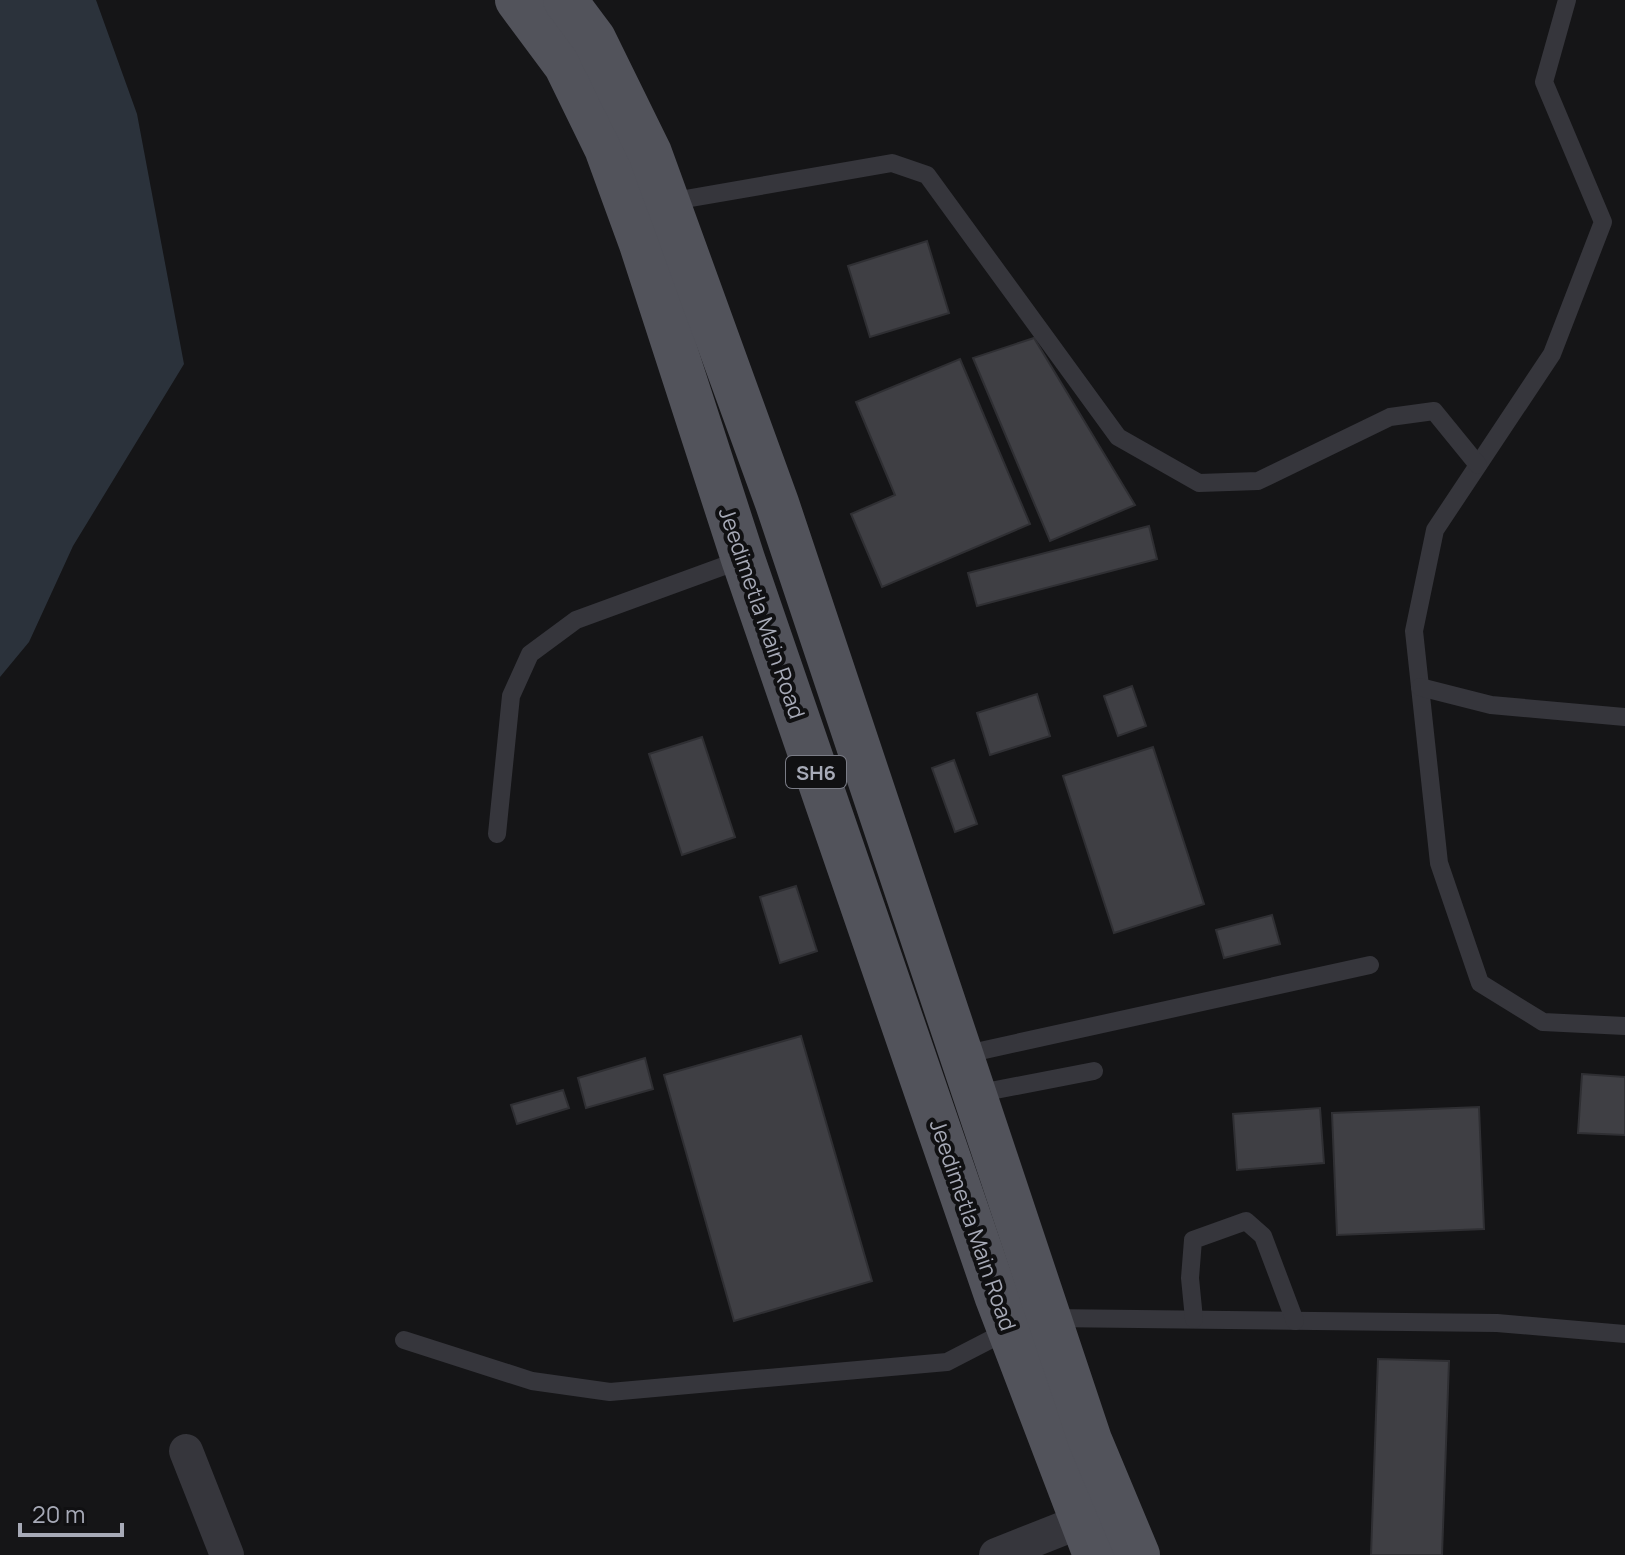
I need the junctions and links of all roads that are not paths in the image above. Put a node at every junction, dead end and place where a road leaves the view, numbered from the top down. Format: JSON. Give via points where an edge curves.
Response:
{"nodes":[{"id":1,"x":517,"y":0,"type":"edge"},
{"id":2,"x":565,"y":0,"type":"edge"},
{"id":3,"x":1567,"y":0,"type":"edge"},
{"id":4,"x":668,"y":202,"type":"junction"},
{"id":5,"x":1478,"y":465,"type":"junction"},
{"id":6,"x":743,"y":559,"type":"junction"},
{"id":7,"x":1420,"y":687,"type":"junction"},
{"id":8,"x":1625,"y":717,"type":"edge"},
{"id":9,"x":497,"y":834,"type":"dead end"},
{"id":10,"x":1370,"y":965,"type":"dead end"},
{"id":11,"x":1625,"y":1026,"type":"edge"},
{"id":12,"x":1094,"y":1071,"type":"dead end"},
{"id":13,"x":968,"y":1074,"type":"junction"},
{"id":14,"x":1194,"y":1319,"type":"junction"},
{"id":15,"x":1295,"y":1321,"type":"junction"},
{"id":16,"x":1028,"y":1324,"type":"junction"},
{"id":17,"x":1625,"y":1334,"type":"edge"},
{"id":18,"x":404,"y":1340,"type":"dead end"},
{"id":19,"x":186,"y":1451,"type":"dead end"},
{"id":20,"x":1089,"y":1538,"type":"edge"},
{"id":21,"x":227,"y":1555,"type":"edge"},
{"id":22,"x":996,"y":1555,"type":"edge"},
{"id":23,"x":1138,"y":1555,"type":"edge"}],
"edges":[{"from":1,"to":6,"type":"main road","name":"Jeedimetla Main Road","number":"SH6","via":[[566,66],[606,148]]},
{"from":2,"to":4,"type":"main road","name":"Jeedimetla Main Road","number":"SH6","via":[[594,39]]},
{"from":3,"to":5,"type":"lane","via":[[1544,82],[1603,222],[1552,354]]},
{"from":4,"to":5,"type":"lane","via":[[892,163],[927,175],[1118,437],[1199,483],[1258,481],[1390,417],[1434,411]]},
{"from":4,"to":13,"type":"main road","name":"Jeedimetla Main Road","number":"SH6","via":[[782,517]]},
{"from":5,"to":7,"type":"lane","via":[[1435,530],[1414,631]]},
{"from":6,"to":9,"type":"lane","via":[[576,620],[530,654],[511,696]]},
{"from":6,"to":16,"type":"main road","name":"Jeedimetla Main Road","number":"SH6"},
{"from":7,"to":8,"type":"lane","via":[[1491,705]]},
{"from":7,"to":11,"type":"lane","via":[[1439,863],[1480,983],[1543,1022]]},
{"from":10,"to":13,"type":"lane"},
{"from":12,"to":13,"type":"lane"},
{"from":13,"to":16,"type":"main road","name":"Jeedimetla Main Road","number":"SH6"},
{"from":14,"to":15,"type":"lane"},
{"from":14,"to":15,"type":"lane","via":[[1193,1240],[1246,1221],[1263,1236]]},
{"from":14,"to":16,"type":"lane"},
{"from":15,"to":17,"type":"lane","via":[[1497,1323]]},
{"from":16,"to":18,"type":"lane","via":[[947,1362],[610,1392],[532,1381]]},
{"from":16,"to":20,"type":"main road","name":"Jeedimetla Main Road","number":"SH6"},
{"from":16,"to":23,"type":"main road","name":"Jeedimetla Main Road","number":"SH6","via":[[1090,1440]]},
{"from":19,"to":21,"type":"street"},
{"from":20,"to":22,"type":"street"}]}
